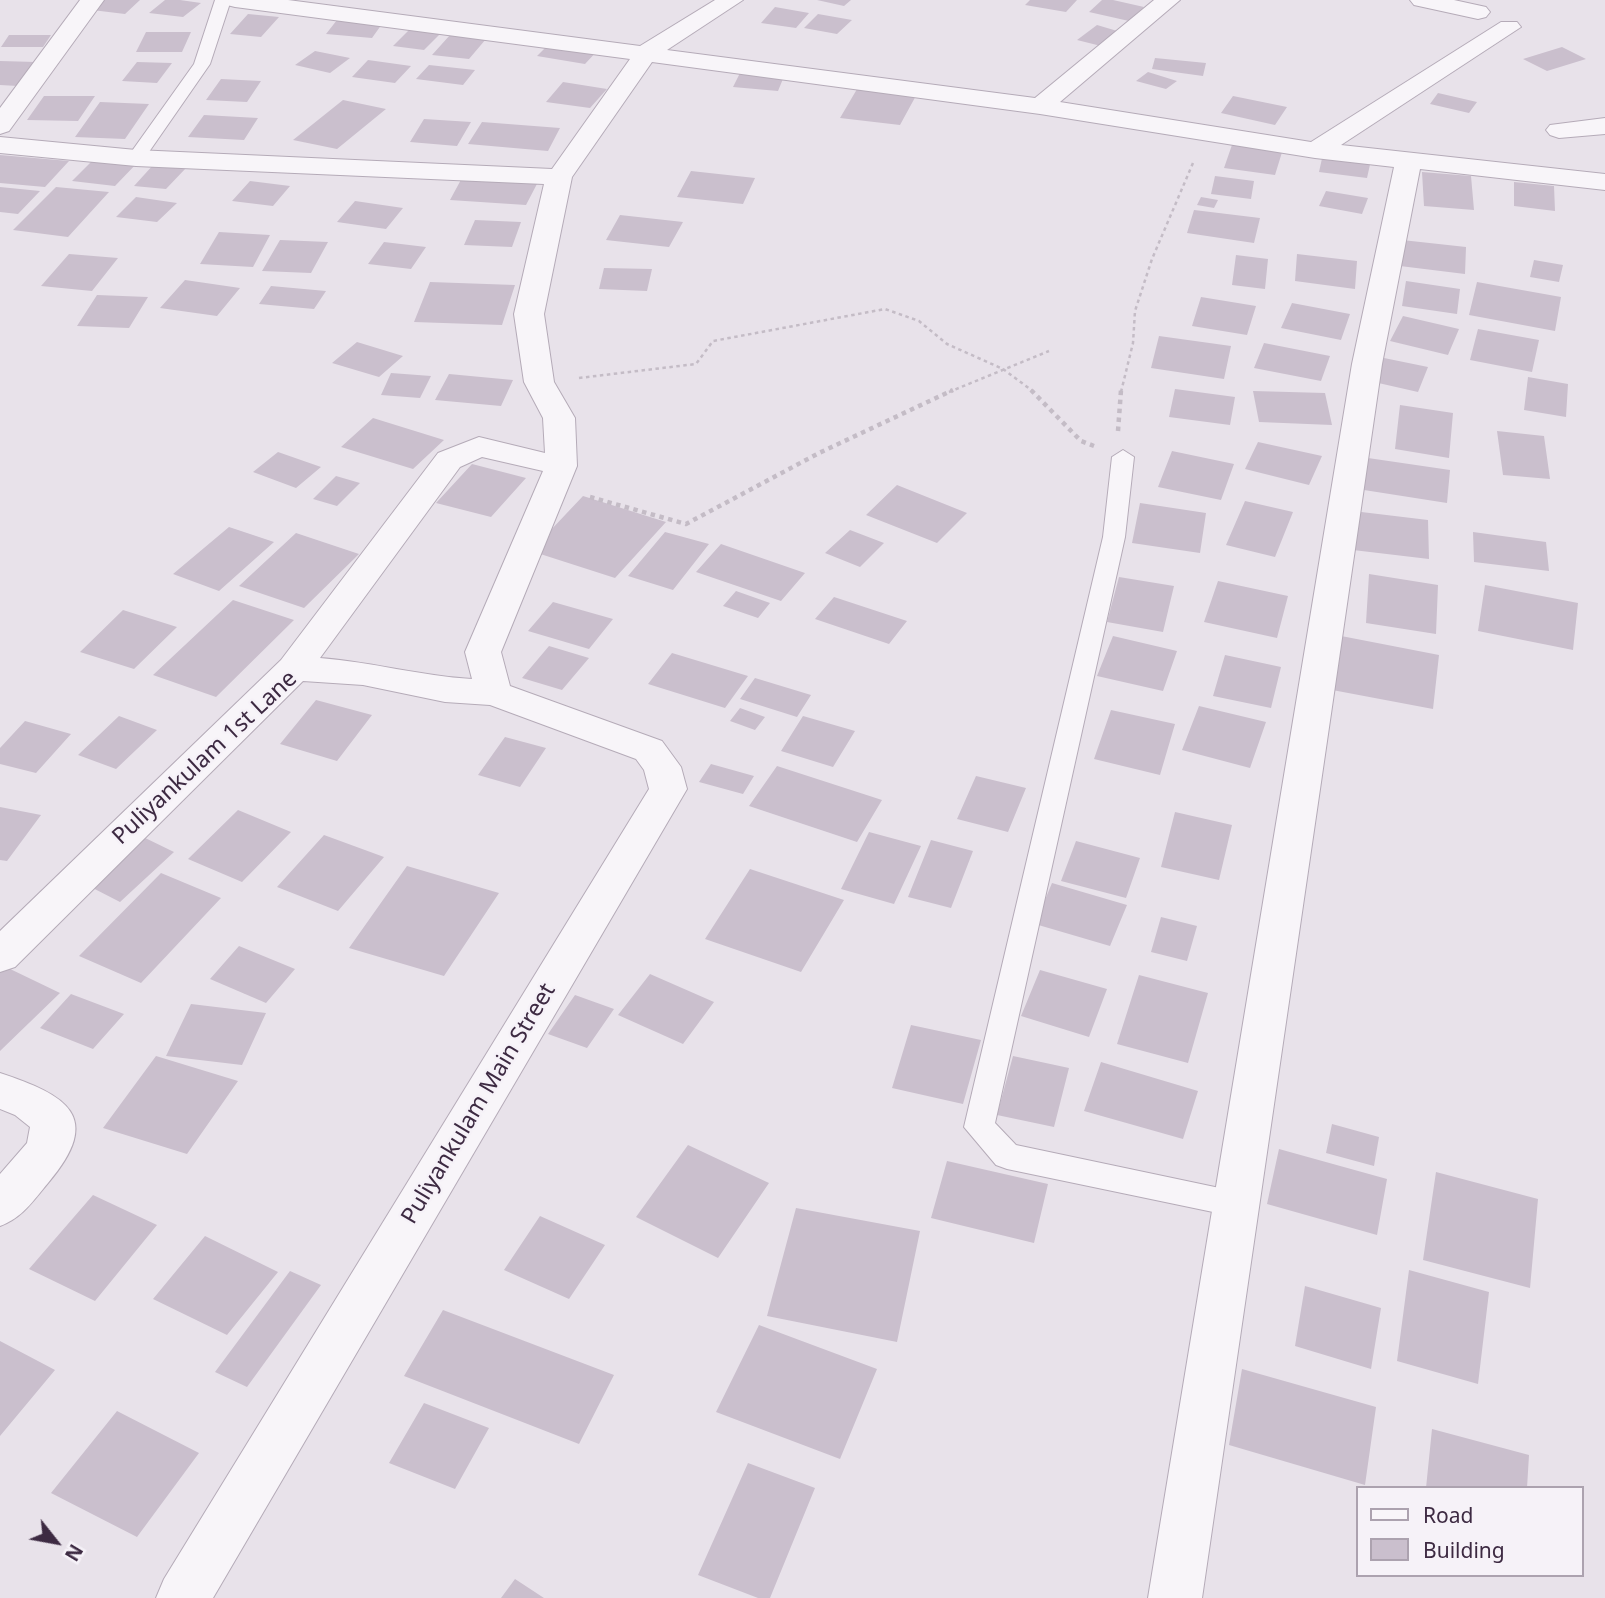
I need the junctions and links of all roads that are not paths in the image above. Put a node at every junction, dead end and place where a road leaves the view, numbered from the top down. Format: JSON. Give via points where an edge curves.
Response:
{"nodes":[{"id":1,"x":92,"y":0,"type":"edge"},
{"id":2,"x":223,"y":0,"type":"edge"},
{"id":3,"x":235,"y":0,"type":"edge"},
{"id":4,"x":732,"y":0,"type":"edge"},
{"id":5,"x":1168,"y":0,"type":"edge"},
{"id":6,"x":1422,"y":0,"type":"edge"},
{"id":7,"x":286,"y":3,"type":"edge"},
{"id":8,"x":1478,"y":12,"type":"dead end"},
{"id":9,"x":1508,"y":27,"type":"dead end"},
{"id":10,"x":647,"y":52,"type":"junction"},
{"id":11,"x":1040,"y":106,"type":"junction"},
{"id":12,"x":0,"y":126,"type":"edge"},
{"id":13,"x":1605,"y":127,"type":"edge"},
{"id":14,"x":1559,"y":130,"type":"dead end"},
{"id":15,"x":0,"y":145,"type":"edge"},
{"id":16,"x":1315,"y":150,"type":"junction"},
{"id":17,"x":136,"y":158,"type":"junction"},
{"id":18,"x":1409,"y":160,"type":"junction"},
{"id":19,"x":559,"y":177,"type":"junction"},
{"id":20,"x":1605,"y":182,"type":"edge"},
{"id":21,"x":1123,"y":457,"type":"road end"},
{"id":22,"x":557,"y":476,"type":"junction"},
{"id":23,"x":294,"y":668,"type":"junction"},
{"id":24,"x":494,"y":694,"type":"junction"},
{"id":25,"x":0,"y":956,"type":"edge"},
{"id":26,"x":0,"y":1091,"type":"edge"},
{"id":27,"x":1237,"y":1204,"type":"junction"},
{"id":28,"x":0,"y":1206,"type":"edge"},
{"id":29,"x":183,"y":1598,"type":"edge"},
{"id":30,"x":1175,"y":1598,"type":"edge"}],
"edges":[{"from":1,"to":12,"type":"street"},
{"from":2,"to":17,"type":"lane","via":[[202,64]]},
{"from":3,"to":7,"type":"street"},
{"from":4,"to":10,"type":"street"},
{"from":5,"to":11,"type":"street"},
{"from":6,"to":8,"type":"street"},
{"from":7,"to":10,"type":"street"},
{"from":9,"to":16,"type":"street"},
{"from":10,"to":11,"type":"street"},
{"from":10,"to":19,"type":"street"},
{"from":11,"to":16,"type":"street"},
{"from":13,"to":14,"type":"street"},
{"from":15,"to":17,"type":"street"},
{"from":16,"to":18,"type":"street"},
{"from":17,"to":19,"type":"street"},
{"from":18,"to":20,"type":"street"},
{"from":18,"to":27,"type":"street","via":[[1367,364]]},
{"from":19,"to":22,"type":"street","via":[[529,314],[539,382],[559,418]]},
{"from":21,"to":27,"type":"lane","via":[[1114,537],[979,1127],[1007,1156]]},
{"from":22,"to":23,"type":"street","via":[[479,447],[449,460]]},
{"from":22,"to":24,"type":"street","via":[[483,652]]},
{"from":23,"to":24,"type":"street","name":"Puliyankulam 1st Lane","via":[[363,673],[445,690]]},
{"from":23,"to":25,"type":"street","name":"Puliyankulam 1st Lane"},
{"from":24,"to":29,"type":"street","name":"Puliyankulam Main Street","via":[[649,750],[662,767],[668,789]]},
{"from":26,"to":28,"type":"street","via":[[31,1102],[53,1121],[49,1150]]},
{"from":27,"to":30,"type":"street"}]}
